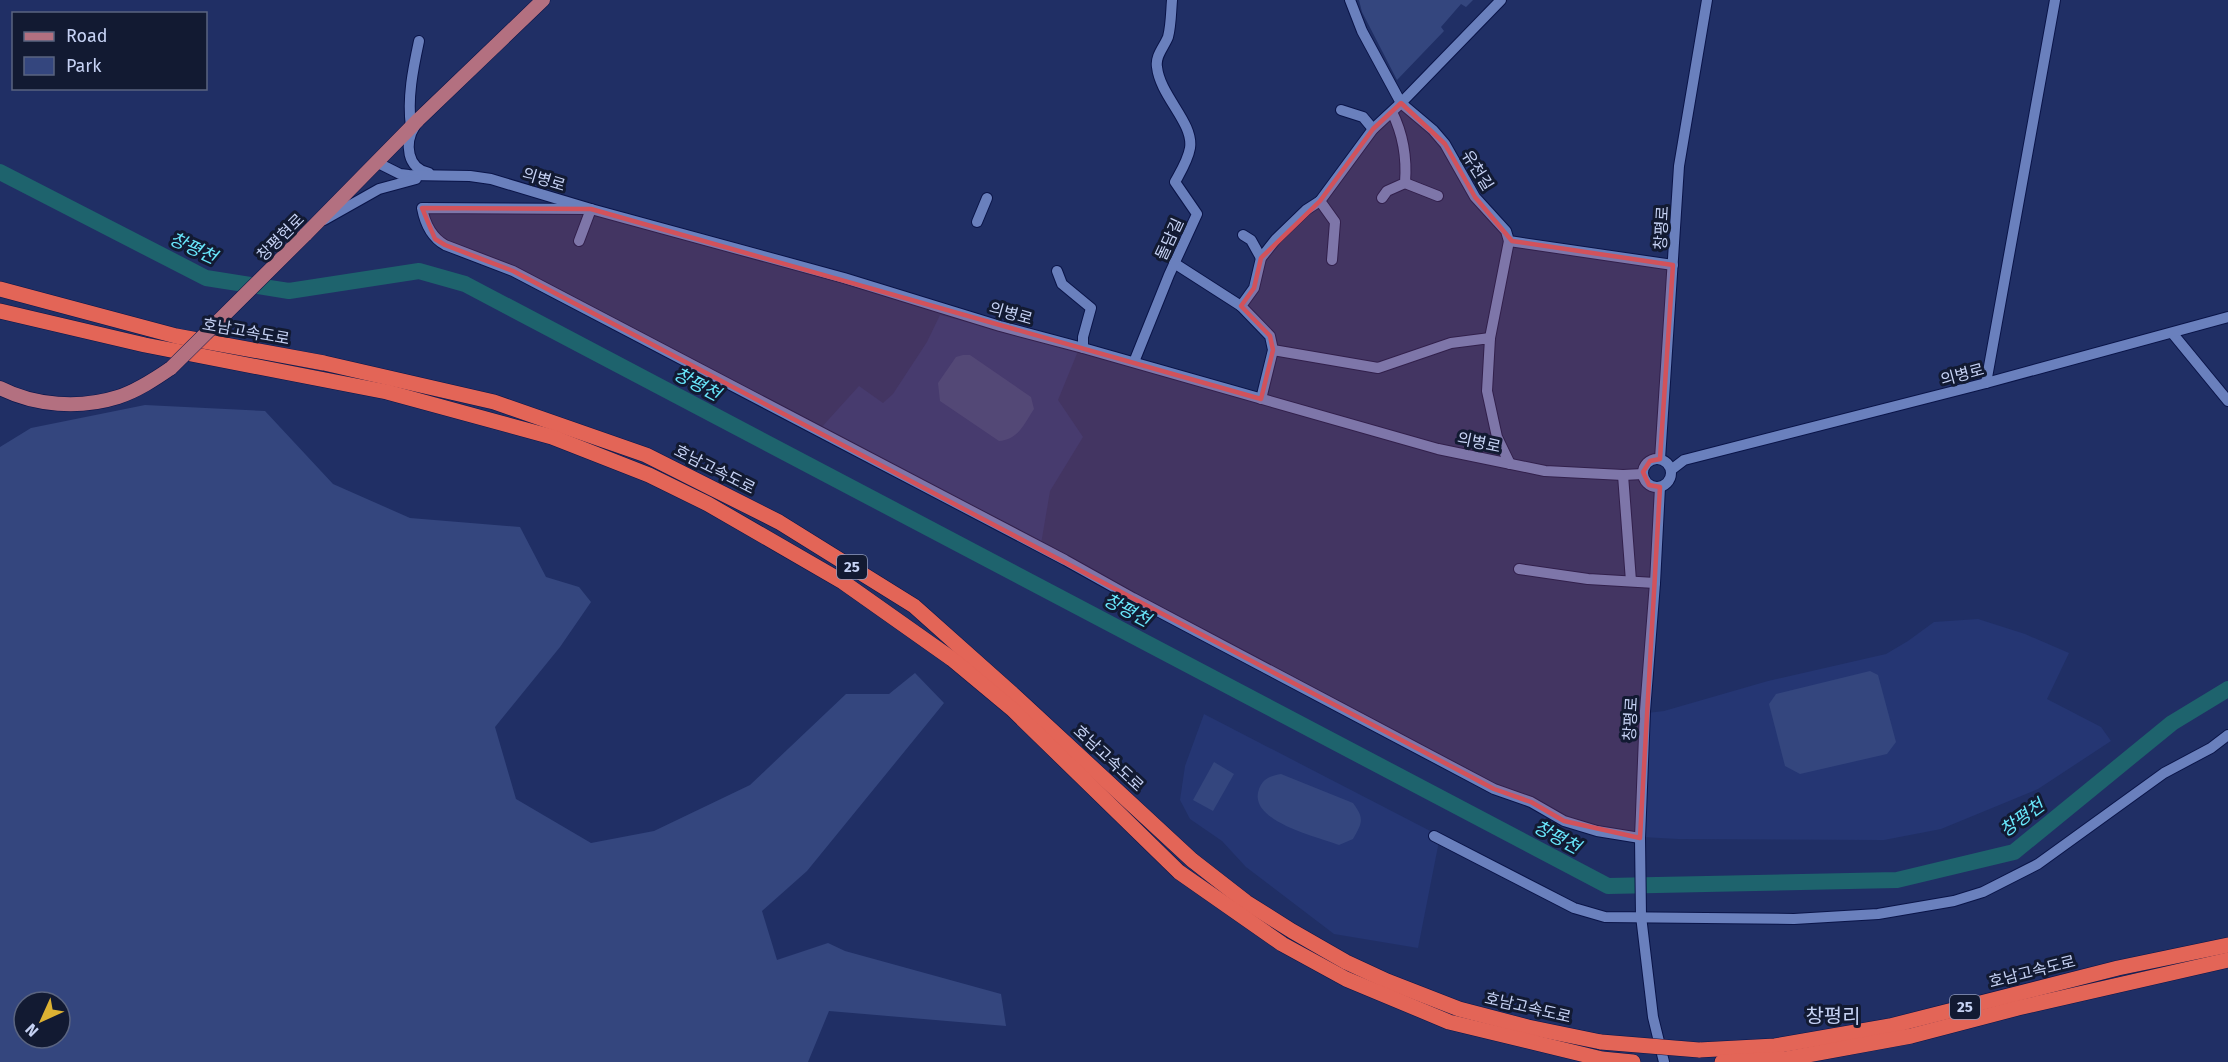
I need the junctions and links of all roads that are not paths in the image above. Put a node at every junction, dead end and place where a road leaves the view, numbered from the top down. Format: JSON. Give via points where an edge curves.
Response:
{"nodes":[{"id":1,"x":543,"y":0,"type":"edge"},
{"id":2,"x":1172,"y":0,"type":"edge"},
{"id":3,"x":1350,"y":0,"type":"edge"},
{"id":4,"x":1501,"y":0,"type":"edge"},
{"id":5,"x":1707,"y":0,"type":"edge"},
{"id":6,"x":2055,"y":0,"type":"edge"},
{"id":7,"x":419,"y":41,"type":"dead end"},
{"id":8,"x":1401,"y":103,"type":"junction"},
{"id":9,"x":1341,"y":110,"type":"dead end"},
{"id":10,"x":1392,"y":112,"type":"junction"},
{"id":11,"x":423,"y":115,"type":"junction"},
{"id":12,"x":411,"y":127,"type":"junction"},
{"id":13,"x":1373,"y":129,"type":"junction"},
{"id":14,"x":376,"y":162,"type":"junction"},
{"id":15,"x":441,"y":176,"type":"junction"},
{"id":16,"x":1405,"y":183,"type":"junction"},
{"id":17,"x":1438,"y":196,"type":"dead end"},
{"id":18,"x":987,"y":198,"type":"dead end"},
{"id":19,"x":1382,"y":198,"type":"dead end"},
{"id":20,"x":1320,"y":201,"type":"junction"},
{"id":21,"x":591,"y":209,"type":"junction"},
{"id":22,"x":977,"y":222,"type":"dead end"},
{"id":23,"x":310,"y":231,"type":"junction"},
{"id":24,"x":1243,"y":236,"type":"dead end"},
{"id":25,"x":579,"y":241,"type":"dead end"},
{"id":26,"x":1509,"y":241,"type":"junction"},
{"id":27,"x":1261,"y":258,"type":"junction"},
{"id":28,"x":1332,"y":260,"type":"dead end"},
{"id":29,"x":1174,"y":263,"type":"junction"},
{"id":30,"x":1673,"y":265,"type":"junction"},
{"id":31,"x":1057,"y":271,"type":"dead end"},
{"id":32,"x":0,"y":289,"type":"edge"},
{"id":33,"x":1241,"y":306,"type":"junction"},
{"id":34,"x":0,"y":311,"type":"edge"},
{"id":35,"x":2228,"y":317,"type":"edge"},
{"id":36,"x":2173,"y":334,"type":"junction"},
{"id":37,"x":1490,"y":338,"type":"junction"},
{"id":38,"x":1083,"y":348,"type":"junction"},
{"id":39,"x":1273,"y":350,"type":"junction"},
{"id":40,"x":1134,"y":362,"type":"junction"},
{"id":41,"x":1986,"y":383,"type":"junction"},
{"id":42,"x":0,"y":388,"type":"edge"},
{"id":43,"x":1261,"y":399,"type":"junction"},
{"id":44,"x":2228,"y":401,"type":"edge"},
{"id":45,"x":1660,"y":459,"type":"junction"},
{"id":46,"x":1510,"y":464,"type":"junction"},
{"id":47,"x":1671,"y":470,"type":"junction"},
{"id":48,"x":1643,"y":474,"type":"junction"},
{"id":49,"x":1623,"y":476,"type":"junction"},
{"id":50,"x":1660,"y":487,"type":"junction"},
{"id":51,"x":1519,"y":569,"type":"dead end"},
{"id":52,"x":1630,"y":581,"type":"junction"},
{"id":53,"x":1655,"y":583,"type":"junction"},
{"id":54,"x":2228,"y":735,"type":"edge"},
{"id":55,"x":1434,"y":836,"type":"dead end"},
{"id":56,"x":1641,"y":841,"type":"junction"},
{"id":57,"x":1641,"y":916,"type":"junction"},
{"id":58,"x":2228,"y":945,"type":"edge"},
{"id":59,"x":2228,"y":960,"type":"edge"},
{"id":60,"x":1633,"y":1062,"type":"edge"},
{"id":61,"x":1664,"y":1062,"type":"edge"},
{"id":62,"x":1722,"y":1062,"type":"edge"}],
"edges":[{"from":1,"to":11,"type":"main road","name":"창평현로"},
{"from":2,"to":29,"type":"street","name":"돌담길","via":[[1168,36],[1156,64],[1166,95],[1190,140],[1186,162],[1175,182],[1197,214]]},
{"from":3,"to":8,"type":"street","via":[[1362,31]]},
{"from":4,"to":8,"type":"street"},
{"from":5,"to":30,"type":"street","name":"창평로","via":[[1679,166]]},
{"from":6,"to":41,"type":"street"},
{"from":7,"to":12,"type":"street","via":[[410,86]]},
{"from":8,"to":10,"type":"street"},
{"from":8,"to":26,"type":"street","name":"유천길","via":[[1445,144],[1475,197],[1506,231]]},
{"from":9,"to":13,"type":"street","via":[[1363,117]]},
{"from":10,"to":13,"type":"street"},
{"from":10,"to":16,"type":"street","via":[[1405,155]]},
{"from":11,"to":12,"type":"main road","name":"창평현로"},
{"from":11,"to":15,"type":"street","via":[[410,137],[411,160],[418,170]]},
{"from":12,"to":14,"type":"main road","name":"창평현로"},
{"from":13,"to":20,"type":"street"},
{"from":14,"to":15,"type":"street","name":"의병로","via":[[400,174]]},
{"from":14,"to":23,"type":"main road","name":"창평현로"},
{"from":15,"to":21,"type":"street","name":"의병로","via":[[491,179]]},
{"from":15,"to":23,"type":"street","via":[[379,189]]},
{"from":16,"to":17,"type":"street"},
{"from":16,"to":19,"type":"street","via":[[1387,191]]},
{"from":18,"to":22,"type":"street"},
{"from":20,"to":27,"type":"street","via":[[1306,210]]},
{"from":20,"to":28,"type":"street","via":[[1335,222]]},
{"from":21,"to":25,"type":"street"},
{"from":21,"to":38,"type":"street","name":"의병로"},
{"from":21,"to":56,"type":"street","via":[[422,208],[435,239],[445,245],[533,281],[1494,789],[1531,802],[1564,821]]},
{"from":23,"to":42,"type":"main road","name":"창평현로","bridge":true,"via":[[171,368],[135,390],[117,398],[75,405],[44,403]]},
{"from":24,"to":27,"type":"street","via":[[1251,240]]},
{"from":26,"to":30,"type":"street"},
{"from":26,"to":37,"type":"street"},
{"from":27,"to":33,"type":"street","via":[[1254,288]]},
{"from":29,"to":33,"type":"street"},
{"from":29,"to":40,"type":"street","name":"돌담길"},
{"from":30,"to":45,"type":"street","name":"창평로"},
{"from":31,"to":38,"type":"street","via":[[1062,284],[1091,308]]},
{"from":32,"to":58,"type":"highway","name":"호남고속도로","number":"25","bridge":true,"via":[[176,336],[324,363],[494,402],[646,455],[779,522],[914,606],[1192,860],[1246,902],[1346,962],[1459,1009],[1601,1042],[1699,1050],[1775,1046],[1890,1026],[2118,968]]},
{"from":33,"to":39,"type":"street","via":[[1270,336]]},
{"from":34,"to":60,"type":"highway","name":"호남고속도로","number":"25","via":[[145,345],[387,393],[552,437],[649,476],[708,504],[843,582],[952,659],[1012,709],[1179,872],[1282,944],[1346,979],[1449,1022],[1602,1059]]},
{"from":35,"to":36,"type":"street","name":"의병로"},
{"from":36,"to":41,"type":"street","name":"의병로"},
{"from":36,"to":44,"type":"street"},
{"from":37,"to":39,"type":"street","via":[[1451,343],[1378,368]]},
{"from":37,"to":46,"type":"street","via":[[1487,391],[1497,437]]},
{"from":38,"to":40,"type":"street","name":"의병로"},
{"from":39,"to":43,"type":"street"},
{"from":40,"to":43,"type":"street","name":"의병로"},
{"from":41,"to":47,"type":"street","name":"의병로","via":[[1684,460]]},
{"from":43,"to":46,"type":"street","name":"의병로"},
{"from":45,"to":47,"type":"street"},
{"from":45,"to":48,"type":"street","via":[[1646,464]]},
{"from":46,"to":49,"type":"street","name":"의병로","via":[[1545,471]]},
{"from":47,"to":50,"type":"street","via":[[1670,480]]},
{"from":48,"to":49,"type":"street","name":"의병로"},
{"from":48,"to":50,"type":"street","via":[[1649,484]]},
{"from":49,"to":52,"type":"street"},
{"from":50,"to":53,"type":"street","name":"창평로"},
{"from":51,"to":52,"type":"street"},
{"from":52,"to":53,"type":"street"},
{"from":53,"to":56,"type":"street","name":"창평로","via":[[1645,711]]},
{"from":54,"to":57,"type":"street","via":[[2163,772],[2038,864],[1983,892],[1954,901],[1878,914],[1794,919]]},
{"from":55,"to":57,"type":"street","via":[[1574,908],[1605,916]]},
{"from":56,"to":57,"type":"street","name":"창평로"},
{"from":57,"to":61,"type":"street","name":"창평로","via":[[1653,1017]]},
{"from":59,"to":62,"type":"highway","name":"호남고속도로","number":"25","via":[[1911,1036],[1786,1059]]}]}
